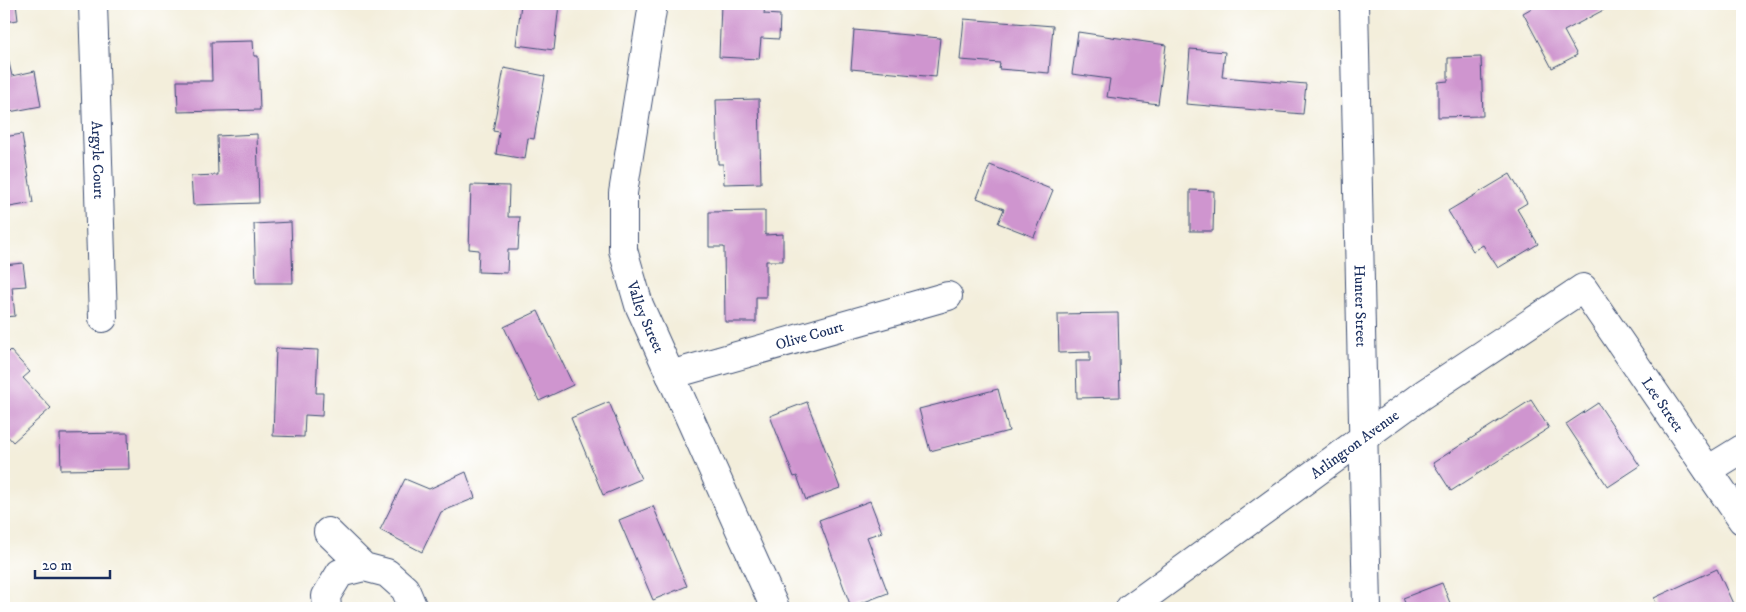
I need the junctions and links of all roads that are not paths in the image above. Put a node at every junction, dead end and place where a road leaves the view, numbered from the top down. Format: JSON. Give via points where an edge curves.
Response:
{"nodes":[{"id":1,"x":93,"y":4,"type":"edge"},
{"id":2,"x":653,"y":4,"type":"edge"},
{"id":3,"x":1354,"y":4,"type":"edge"},
{"id":4,"x":1583,"y":288,"type":"joint"},
{"id":5,"x":948,"y":296,"type":"dead end"},
{"id":6,"x":103,"y":318,"type":"dead end"},
{"id":7,"x":670,"y":375,"type":"junction"},
{"id":8,"x":1362,"y":438,"type":"junction"},
{"id":9,"x":1742,"y":449,"type":"edge"},
{"id":10,"x":1708,"y":470,"type":"junction"},
{"id":11,"x":1742,"y":520,"type":"edge"},
{"id":12,"x":328,"y":532,"type":"dead end"},
{"id":13,"x":364,"y":567,"type":"junction"},
{"id":14,"x":326,"y":608,"type":"edge"},
{"id":15,"x":413,"y":608,"type":"edge"},
{"id":16,"x":775,"y":608,"type":"edge"},
{"id":17,"x":1130,"y":608,"type":"edge"},
{"id":18,"x":1367,"y":608,"type":"edge"}],
"edges":[{"from":1,"to":6,"type":"street","name":"Argyle Court"},
{"from":2,"to":7,"type":"street","name":"Valley Street","via":[[623,192],[623,250],[639,305]]},
{"from":3,"to":8,"type":"street","name":"Hunter Street"},
{"from":4,"to":8,"type":"street","name":"Arlington Avenue"},
{"from":4,"to":10,"type":"street","name":"Lee Street"},
{"from":5,"to":7,"type":"street","name":"Olive Court"},
{"from":7,"to":16,"type":"street","name":"Valley Street"},
{"from":8,"to":17,"type":"street","name":"Arlington Avenue"},
{"from":8,"to":18,"type":"street","name":"Hunter Street"},
{"from":9,"to":10,"type":"street"},
{"from":10,"to":11,"type":"street","name":"Lee Street"},
{"from":12,"to":13,"type":"street"},
{"from":13,"to":14,"type":"street","via":[[340,573],[326,596]]},
{"from":13,"to":15,"type":"street","via":[[387,573],[405,589]]}]}
